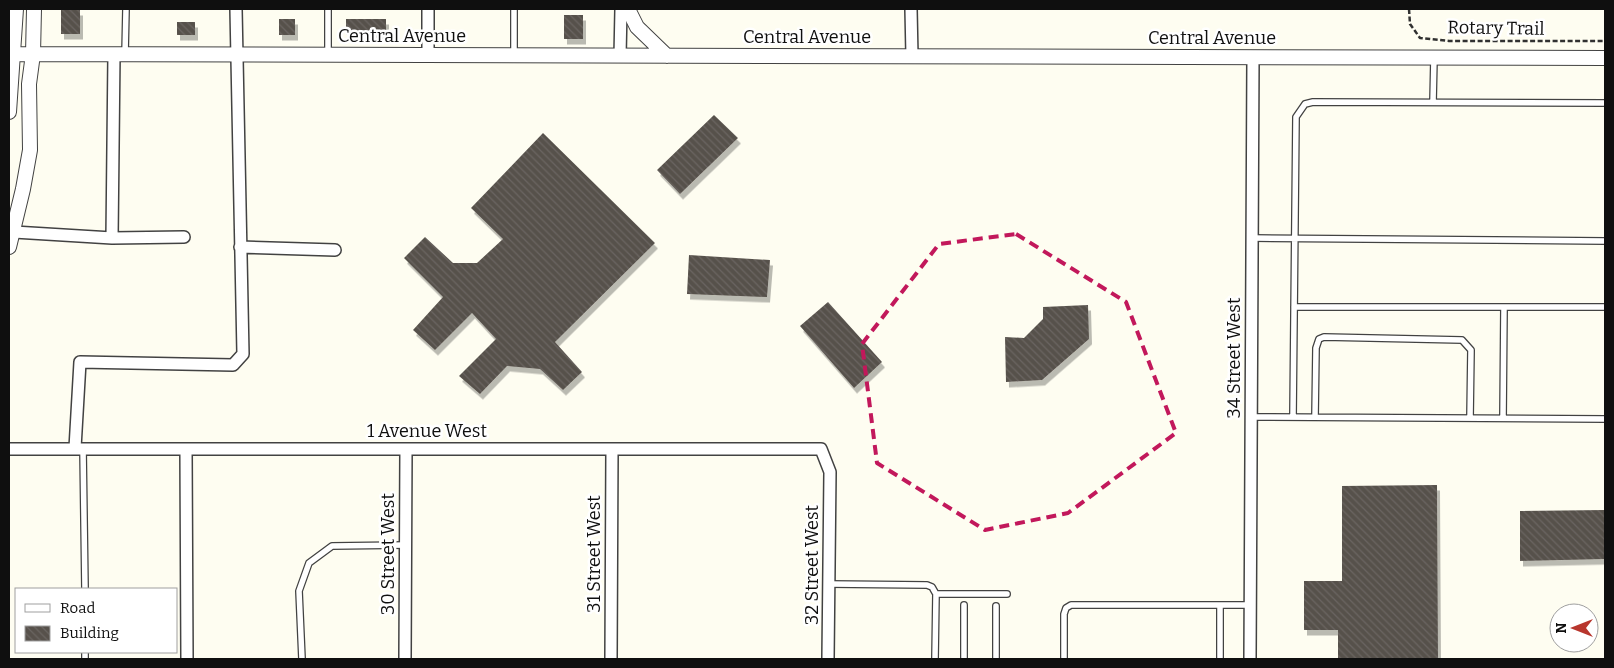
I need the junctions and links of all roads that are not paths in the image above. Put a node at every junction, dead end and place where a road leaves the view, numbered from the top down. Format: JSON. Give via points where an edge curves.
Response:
{"nodes":[{"id":1,"x":16,"y":9,"type":"edge"},
{"id":2,"x":34,"y":9,"type":"edge"},
{"id":3,"x":126,"y":9,"type":"edge"},
{"id":4,"x":236,"y":9,"type":"edge"},
{"id":5,"x":328,"y":9,"type":"edge"},
{"id":6,"x":428,"y":9,"type":"edge"},
{"id":7,"x":514,"y":9,"type":"edge"},
{"id":8,"x":621,"y":9,"type":"edge"},
{"id":9,"x":628,"y":9,"type":"edge"},
{"id":10,"x":911,"y":9,"type":"edge"},
{"id":11,"x":11,"y":54,"type":"edge"},
{"id":12,"x":33,"y":54,"type":"junction"},
{"id":13,"x":120,"y":54,"type":"junction"},
{"id":14,"x":237,"y":55,"type":"junction"},
{"id":15,"x":328,"y":55,"type":"junction"},
{"id":16,"x":428,"y":55,"type":"junction"},
{"id":17,"x":514,"y":55,"type":"junction"},
{"id":18,"x":620,"y":56,"type":"junction"},
{"id":19,"x":667,"y":56,"type":"junction"},
{"id":20,"x":912,"y":56,"type":"junction"},
{"id":21,"x":1253,"y":57,"type":"junction"},
{"id":22,"x":1434,"y":58,"type":"junction"},
{"id":23,"x":1605,"y":58,"type":"edge"},
{"id":24,"x":1433,"y":102,"type":"junction"},
{"id":25,"x":1605,"y":103,"type":"edge"},
{"id":26,"x":9,"y":112,"type":"edge"},
{"id":27,"x":14,"y":232,"type":"junction"},
{"id":28,"x":184,"y":237,"type":"dead end"},
{"id":29,"x":112,"y":238,"type":"junction"},
{"id":30,"x":1252,"y":238,"type":"junction"},
{"id":31,"x":1295,"y":238,"type":"junction"},
{"id":32,"x":1605,"y":241,"type":"edge"},
{"id":33,"x":9,"y":247,"type":"edge"},
{"id":34,"x":240,"y":247,"type":"junction"},
{"id":35,"x":335,"y":250,"type":"dead end"},
{"id":36,"x":1294,"y":307,"type":"junction"},
{"id":37,"x":1504,"y":307,"type":"junction"},
{"id":38,"x":1605,"y":308,"type":"edge"},
{"id":39,"x":1252,"y":417,"type":"junction"},
{"id":40,"x":1293,"y":417,"type":"junction"},
{"id":41,"x":1315,"y":417,"type":"junction"},
{"id":42,"x":1470,"y":418,"type":"junction"},
{"id":43,"x":1503,"y":418,"type":"junction"},
{"id":44,"x":1605,"y":419,"type":"edge"},
{"id":45,"x":9,"y":448,"type":"edge"},
{"id":46,"x":79,"y":448,"type":"junction"},
{"id":47,"x":186,"y":449,"type":"junction"},
{"id":48,"x":406,"y":449,"type":"junction"},
{"id":49,"x":612,"y":449,"type":"junction"},
{"id":50,"x":830,"y":472,"type":"joint"},
{"id":51,"x":406,"y":545,"type":"junction"},
{"id":52,"x":829,"y":584,"type":"junction"},
{"id":53,"x":85,"y":588,"type":"edge"},
{"id":54,"x":936,"y":594,"type":"junction"},
{"id":55,"x":1007,"y":594,"type":"dead end"},
{"id":56,"x":964,"y":605,"type":"dead end"},
{"id":57,"x":1220,"y":605,"type":"junction"},
{"id":58,"x":996,"y":606,"type":"dead end"},
{"id":59,"x":1250,"y":606,"type":"junction"},
{"id":60,"x":187,"y":659,"type":"edge"},
{"id":61,"x":302,"y":659,"type":"edge"},
{"id":62,"x":405,"y":659,"type":"edge"},
{"id":63,"x":611,"y":659,"type":"edge"},
{"id":64,"x":828,"y":659,"type":"edge"},
{"id":65,"x":935,"y":659,"type":"edge"},
{"id":66,"x":964,"y":659,"type":"edge"},
{"id":67,"x":996,"y":659,"type":"edge"},
{"id":68,"x":1064,"y":659,"type":"edge"},
{"id":69,"x":1220,"y":659,"type":"edge"},
{"id":70,"x":1250,"y":659,"type":"edge"}],
"edges":[{"from":1,"to":11,"type":"street"},
{"from":2,"to":12,"type":"street"},
{"from":3,"to":13,"type":"lane"},
{"from":4,"to":14,"type":"street"},
{"from":5,"to":15,"type":"lane"},
{"from":6,"to":16,"type":"street"},
{"from":7,"to":17,"type":"lane"},
{"from":8,"to":18,"type":"street"},
{"from":9,"to":19,"type":"street","via":[[637,27]]},
{"from":10,"to":20,"type":"street"},
{"from":11,"to":12,"type":"street","name":"Central Avenue"},
{"from":11,"to":26,"type":"street"},
{"from":12,"to":13,"type":"street","name":"Central Avenue"},
{"from":12,"to":27,"type":"street","via":[[29,84],[30,150]]},
{"from":13,"to":14,"type":"street","name":"Central Avenue"},
{"from":13,"to":29,"type":"street"},
{"from":14,"to":15,"type":"street","name":"Central Avenue"},
{"from":14,"to":34,"type":"street"},
{"from":15,"to":16,"type":"street","name":"Central Avenue"},
{"from":16,"to":17,"type":"street","name":"Central Avenue"},
{"from":17,"to":18,"type":"street","name":"Central Avenue"},
{"from":18,"to":19,"type":"street","name":"Central Avenue"},
{"from":19,"to":20,"type":"street","name":"Central Avenue"},
{"from":20,"to":21,"type":"street","name":"Central Avenue"},
{"from":21,"to":22,"type":"street","name":"Central Avenue"},
{"from":21,"to":30,"type":"street","name":"34 Street West"},
{"from":22,"to":23,"type":"street","name":"Central Avenue"},
{"from":22,"to":24,"type":"lane"},
{"from":24,"to":25,"type":"lane"},
{"from":24,"to":31,"type":"lane","via":[[1305,104],[1296,117]]},
{"from":27,"to":29,"type":"street"},
{"from":27,"to":33,"type":"street"},
{"from":28,"to":29,"type":"street"},
{"from":30,"to":31,"type":"lane"},
{"from":30,"to":39,"type":"street","name":"34 Street West"},
{"from":31,"to":32,"type":"lane"},
{"from":31,"to":36,"type":"lane"},
{"from":34,"to":35,"type":"street"},
{"from":34,"to":46,"type":"street","via":[[244,354],[233,365],[80,362]]},
{"from":36,"to":37,"type":"lane"},
{"from":36,"to":40,"type":"lane"},
{"from":37,"to":38,"type":"lane"},
{"from":37,"to":43,"type":"lane"},
{"from":39,"to":40,"type":"lane"},
{"from":39,"to":59,"type":"street","name":"34 Street West"},
{"from":40,"to":41,"type":"lane"},
{"from":41,"to":42,"type":"lane"},
{"from":41,"to":42,"type":"lane","via":[[1317,342],[1324,337],[1334,337],[1462,340],[1471,350]]},
{"from":42,"to":43,"type":"lane"},
{"from":43,"to":44,"type":"lane"},
{"from":45,"to":46,"type":"street","name":"1 Avenue West"},
{"from":46,"to":47,"type":"street","name":"1 Avenue West"},
{"from":46,"to":53,"type":"lane"},
{"from":47,"to":48,"type":"street","name":"1 Avenue West"},
{"from":47,"to":60,"type":"street"},
{"from":48,"to":49,"type":"street","name":"1 Avenue West"},
{"from":48,"to":51,"type":"street","name":"30 Street West"},
{"from":49,"to":50,"type":"street","name":"1 Avenue West","via":[[821,449]]},
{"from":49,"to":63,"type":"street","name":"31 Street West"},
{"from":50,"to":52,"type":"street","name":"32 Street West"},
{"from":51,"to":61,"type":"lane","via":[[332,546],[309,563],[298,591]]},
{"from":51,"to":62,"type":"street","name":"30 Street West"},
{"from":52,"to":54,"type":"lane","via":[[927,584]]},
{"from":52,"to":64,"type":"street","name":"32 Street West"},
{"from":54,"to":55,"type":"lane"},
{"from":54,"to":65,"type":"lane"},
{"from":56,"to":66,"type":"lane"},
{"from":57,"to":59,"type":"lane"},
{"from":57,"to":68,"type":"lane","via":[[1071,605],[1064,614]]},
{"from":57,"to":69,"type":"lane"},
{"from":58,"to":67,"type":"lane"},
{"from":59,"to":70,"type":"street","name":"34 Street West"}]}
